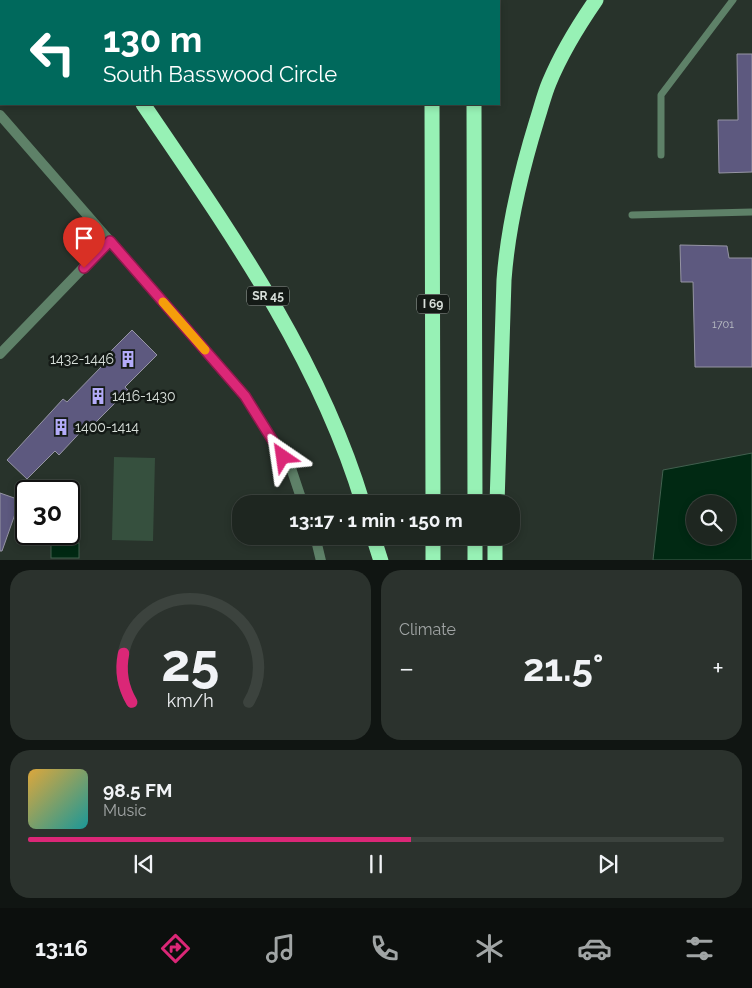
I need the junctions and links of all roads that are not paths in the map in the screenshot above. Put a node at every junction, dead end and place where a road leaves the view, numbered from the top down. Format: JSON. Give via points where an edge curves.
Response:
{"nodes":[{"id":1,"x":596,"y":0,"type":"edge"},
{"id":2,"x":733,"y":0,"type":"edge"},
{"id":3,"x":144,"y":105,"type":"edge"},
{"id":4,"x":432,"y":105,"type":"edge"},
{"id":5,"x":474,"y":105,"type":"edge"},
{"id":6,"x":0,"y":115,"type":"edge"},
{"id":7,"x":661,"y":155,"type":"dead end"},
{"id":8,"x":752,"y":212,"type":"edge"},
{"id":9,"x":632,"y":215,"type":"dead end"},
{"id":10,"x":110,"y":241,"type":"junction"},
{"id":11,"x":0,"y":354,"type":"edge"},
{"id":12,"x":300,"y":495,"type":"edge"},
{"id":13,"x":360,"y":495,"type":"edge"},
{"id":14,"x":433,"y":495,"type":"edge"},
{"id":15,"x":475,"y":495,"type":"edge"},
{"id":16,"x":497,"y":495,"type":"edge"},
{"id":17,"x":317,"y":545,"type":"edge"},
{"id":18,"x":376,"y":545,"type":"edge"},
{"id":19,"x":433,"y":545,"type":"edge"},
{"id":20,"x":475,"y":545,"type":"edge"},
{"id":21,"x":496,"y":545,"type":"edge"},
{"id":22,"x":321,"y":560,"type":"edge"},
{"id":23,"x":380,"y":560,"type":"edge"},
{"id":24,"x":433,"y":560,"type":"edge"},
{"id":25,"x":476,"y":560,"type":"edge"},
{"id":26,"x":495,"y":560,"type":"edge"}],
"edges":[{"from":1,"to":16,"type":"highway","via":[[578,26],[549,83],[514,204],[504,280]]},
{"from":2,"to":7,"type":"lane","via":[[661,95]]},
{"from":3,"to":13,"type":"highway","number":"SR 45","via":[[283,320],[310,369],[353,468]]},
{"from":4,"to":14,"type":"highway","number":"I 69"},
{"from":5,"to":15,"type":"highway"},
{"from":6,"to":10,"type":"street"},
{"from":8,"to":9,"type":"lane"},
{"from":10,"to":11,"type":"street"},
{"from":10,"to":12,"type":"street","via":[[245,396],[292,471]]},
{"from":17,"to":22,"type":"street"},
{"from":18,"to":23,"type":"highway"},
{"from":19,"to":24,"type":"highway"},
{"from":20,"to":25,"type":"highway"},
{"from":21,"to":26,"type":"highway"}]}
